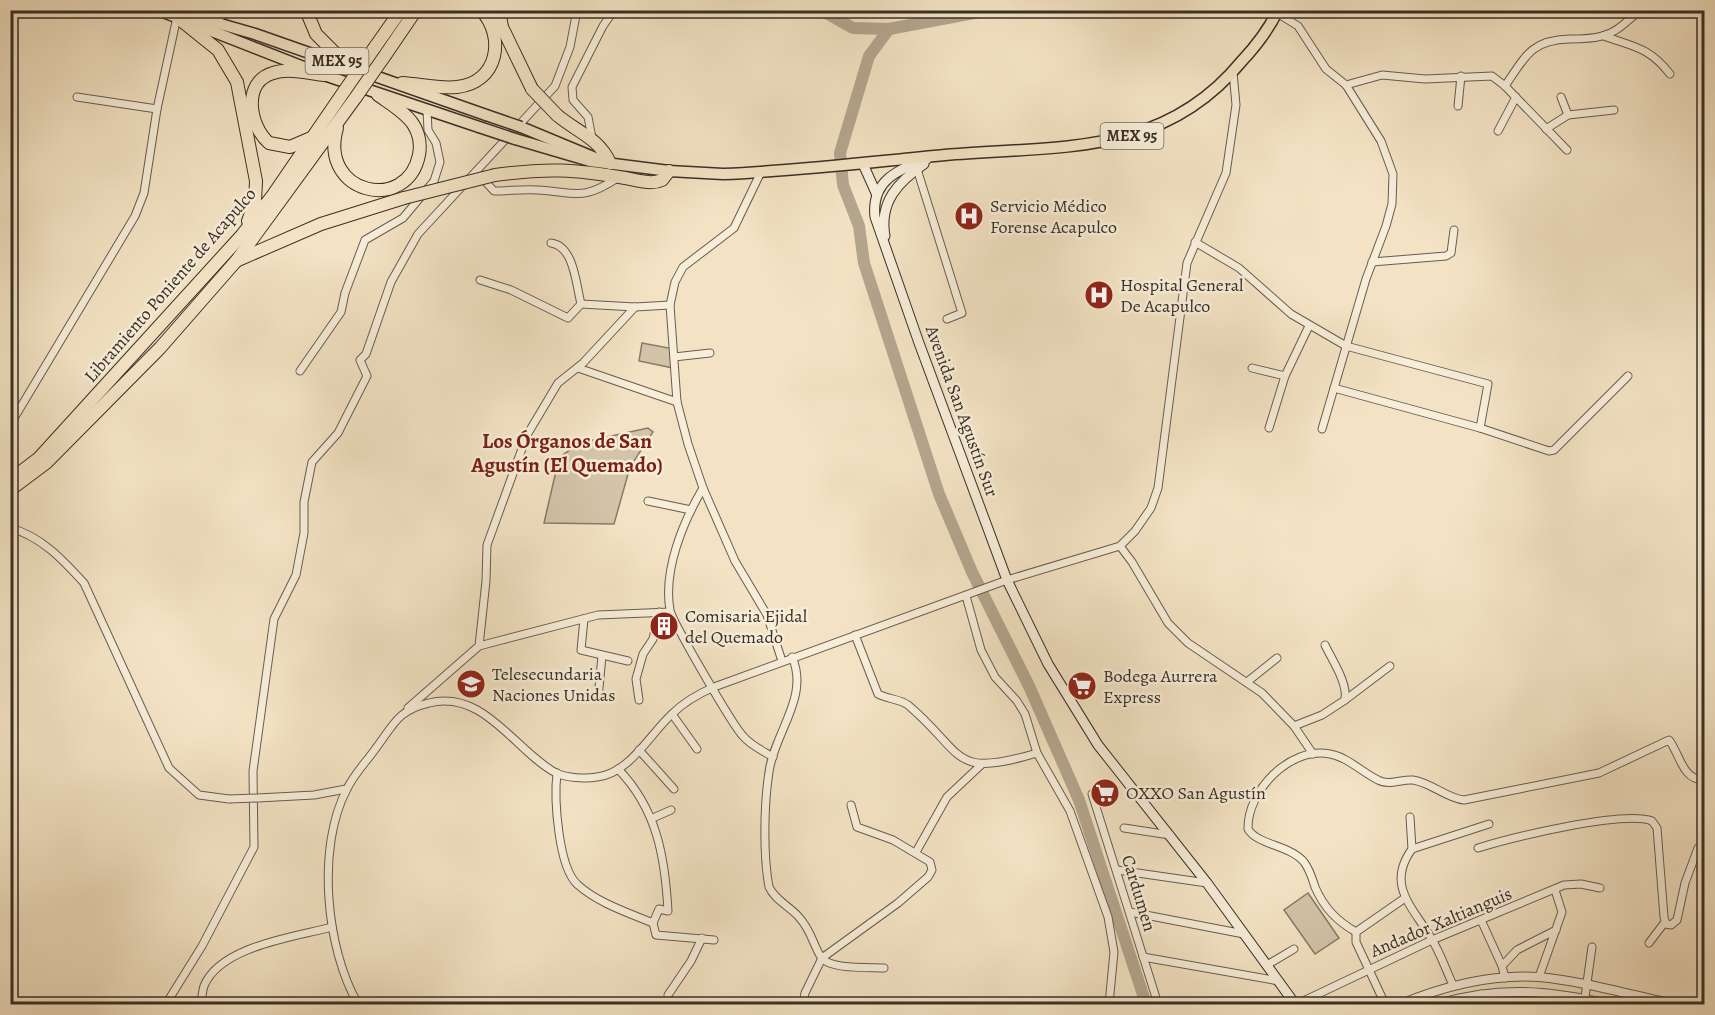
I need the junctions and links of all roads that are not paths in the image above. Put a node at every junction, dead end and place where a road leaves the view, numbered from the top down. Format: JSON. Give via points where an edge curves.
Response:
{"nodes":[{"id":1,"x":158,"y":10,"type":"edge"},
{"id":2,"x":226,"y":10,"type":"edge"},
{"id":3,"x":306,"y":10,"type":"edge"},
{"id":4,"x":391,"y":10,"type":"edge"},
{"id":5,"x":401,"y":10,"type":"edge"},
{"id":6,"x":416,"y":10,"type":"edge"},
{"id":7,"x":423,"y":10,"type":"edge"},
{"id":8,"x":481,"y":10,"type":"edge"},
{"id":9,"x":500,"y":10,"type":"edge"},
{"id":10,"x":577,"y":10,"type":"edge"},
{"id":11,"x":614,"y":10,"type":"edge"},
{"id":12,"x":1641,"y":10,"type":"edge"},
{"id":13,"x":1277,"y":12,"type":"edge"},
{"id":14,"x":205,"y":17,"type":"edge"},
{"id":15,"x":181,"y":18,"type":"junction"},
{"id":16,"x":406,"y":25,"type":"junction"},
{"id":17,"x":1604,"y":36,"type":"junction"},
{"id":18,"x":381,"y":46,"type":"junction"},
{"id":19,"x":347,"y":65,"type":"junction"},
{"id":20,"x":1233,"y":72,"type":"junction"},
{"id":21,"x":1670,"y":74,"type":"dead end"},
{"id":22,"x":324,"y":75,"type":"junction"},
{"id":23,"x":1461,"y":76,"type":"junction"},
{"id":24,"x":402,"y":83,"type":"junction"},
{"id":25,"x":1346,"y":85,"type":"junction"},
{"id":26,"x":1505,"y":86,"type":"junction"},
{"id":27,"x":351,"y":94,"type":"junction"},
{"id":28,"x":378,"y":95,"type":"junction"},
{"id":29,"x":76,"y":97,"type":"dead end"},
{"id":30,"x":1516,"y":97,"type":"junction"},
{"id":31,"x":1561,"y":97,"type":"dead end"},
{"id":32,"x":1458,"y":106,"type":"dead end"},
{"id":33,"x":157,"y":110,"type":"junction"},
{"id":34,"x":1614,"y":110,"type":"dead end"},
{"id":35,"x":428,"y":111,"type":"junction"},
{"id":36,"x":1568,"y":115,"type":"junction"},
{"id":37,"x":339,"y":119,"type":"junction"},
{"id":38,"x":1546,"y":129,"type":"junction"},
{"id":39,"x":1498,"y":131,"type":"dead end"},
{"id":40,"x":315,"y":136,"type":"junction"},
{"id":41,"x":592,"y":138,"type":"junction"},
{"id":42,"x":1567,"y":150,"type":"dead end"},
{"id":43,"x":936,"y":156,"type":"junction"},
{"id":44,"x":607,"y":163,"type":"junction"},
{"id":45,"x":858,"y":164,"type":"junction"},
{"id":46,"x":916,"y":169,"type":"junction"},
{"id":47,"x":477,"y":171,"type":"junction"},
{"id":48,"x":669,"y":171,"type":"junction"},
{"id":49,"x":761,"y":172,"type":"junction"},
{"id":50,"x":619,"y":177,"type":"junction"},
{"id":51,"x":876,"y":193,"type":"junction"},
{"id":52,"x":1454,"y":230,"type":"dead end"},
{"id":53,"x":242,"y":235,"type":"junction"},
{"id":54,"x":1195,"y":242,"type":"junction"},
{"id":55,"x":551,"y":243,"type":"dead end"},
{"id":56,"x":888,"y":253,"type":"junction"},
{"id":57,"x":237,"y":260,"type":"junction"},
{"id":58,"x":1372,"y":262,"type":"junction"},
{"id":59,"x":480,"y":280,"type":"dead end"},
{"id":60,"x":581,"y":304,"type":"junction"},
{"id":61,"x":670,"y":305,"type":"junction"},
{"id":62,"x":635,"y":307,"type":"junction"},
{"id":63,"x":947,"y":319,"type":"dead end"},
{"id":64,"x":1309,"y":326,"type":"junction"},
{"id":65,"x":1346,"y":346,"type":"junction"},
{"id":66,"x":710,"y":353,"type":"dead end"},
{"id":67,"x":674,"y":357,"type":"junction"},
{"id":68,"x":578,"y":368,"type":"junction"},
{"id":69,"x":1251,"y":368,"type":"dead end"},
{"id":70,"x":300,"y":371,"type":"dead end"},
{"id":71,"x":1285,"y":376,"type":"junction"},
{"id":72,"x":1628,"y":376,"type":"dead end"},
{"id":73,"x":1334,"y":388,"type":"junction"},
{"id":74,"x":677,"y":402,"type":"junction"},
{"id":75,"x":14,"y":410,"type":"edge"},
{"id":76,"x":10,"y":425,"type":"edge"},
{"id":77,"x":1269,"y":428,"type":"dead end"},
{"id":78,"x":1480,"y":428,"type":"junction"},
{"id":79,"x":1322,"y":429,"type":"dead end"},
{"id":80,"x":10,"y":480,"type":"edge"},
{"id":81,"x":703,"y":488,"type":"junction"},
{"id":82,"x":10,"y":490,"type":"edge"},
{"id":83,"x":648,"y":501,"type":"dead end"},
{"id":84,"x":690,"y":510,"type":"junction"},
{"id":85,"x":10,"y":528,"type":"edge"},
{"id":86,"x":1120,"y":546,"type":"junction"},
{"id":87,"x":1008,"y":580,"type":"junction"},
{"id":88,"x":968,"y":595,"type":"junction"},
{"id":89,"x":659,"y":612,"type":"junction"},
{"id":90,"x":670,"y":612,"type":"junction"},
{"id":91,"x":584,"y":619,"type":"junction"},
{"id":92,"x":855,"y":635,"type":"junction"},
{"id":93,"x":1325,"y":645,"type":"dead end"},
{"id":94,"x":479,"y":646,"type":"junction"},
{"id":95,"x":602,"y":656,"type":"junction"},
{"id":96,"x":792,"y":657,"type":"junction"},
{"id":97,"x":1276,"y":658,"type":"dead end"},
{"id":98,"x":628,"y":661,"type":"dead end"},
{"id":99,"x":782,"y":661,"type":"junction"},
{"id":100,"x":1390,"y":666,"type":"dead end"},
{"id":101,"x":1247,"y":682,"type":"junction"},
{"id":102,"x":714,"y":687,"type":"junction"},
{"id":103,"x":598,"y":698,"type":"dead end"},
{"id":104,"x":639,"y":700,"type":"dead end"},
{"id":105,"x":1346,"y":700,"type":"junction"},
{"id":106,"x":403,"y":711,"type":"junction"},
{"id":107,"x":672,"y":714,"type":"junction"},
{"id":108,"x":1294,"y":726,"type":"junction"},
{"id":109,"x":697,"y":749,"type":"dead end"},
{"id":110,"x":639,"y":750,"type":"junction"},
{"id":111,"x":1037,"y":753,"type":"junction"},
{"id":112,"x":1313,"y":754,"type":"junction"},
{"id":113,"x":773,"y":757,"type":"junction"},
{"id":114,"x":981,"y":765,"type":"junction"},
{"id":115,"x":618,"y":769,"type":"junction"},
{"id":116,"x":557,"y":773,"type":"junction"},
{"id":117,"x":1704,"y":780,"type":"edge"},
{"id":118,"x":346,"y":789,"type":"junction"},
{"id":119,"x":674,"y":789,"type":"dead end"},
{"id":120,"x":1092,"y":794,"type":"dead end"},
{"id":121,"x":851,"y":805,"type":"dead end"},
{"id":122,"x":671,"y":810,"type":"dead end"},
{"id":123,"x":1410,"y":817,"type":"dead end"},
{"id":124,"x":653,"y":818,"type":"junction"},
{"id":125,"x":1489,"y":824,"type":"dead end"},
{"id":126,"x":1124,"y":828,"type":"dead end"},
{"id":127,"x":1170,"y":835,"type":"junction"},
{"id":128,"x":1704,"y":847,"type":"edge"},
{"id":129,"x":1478,"y":848,"type":"dead end"},
{"id":130,"x":1412,"y":849,"type":"junction"},
{"id":131,"x":916,"y":852,"type":"junction"},
{"id":132,"x":1117,"y":870,"type":"junction"},
{"id":133,"x":1207,"y":883,"type":"junction"},
{"id":134,"x":1600,"y":888,"type":"dead end"},
{"id":135,"x":1555,"y":890,"type":"junction"},
{"id":136,"x":1405,"y":898,"type":"junction"},
{"id":137,"x":1130,"y":912,"type":"junction"},
{"id":138,"x":1481,"y":920,"type":"junction"},
{"id":139,"x":1665,"y":922,"type":"junction"},
{"id":140,"x":653,"y":923,"type":"junction"},
{"id":141,"x":332,"y":927,"type":"junction"},
{"id":142,"x":1556,"y":930,"type":"junction"},
{"id":143,"x":1356,"y":932,"type":"junction"},
{"id":144,"x":1244,"y":934,"type":"junction"},
{"id":145,"x":702,"y":938,"type":"junction"},
{"id":146,"x":714,"y":940,"type":"dead end"},
{"id":147,"x":1432,"y":940,"type":"junction"},
{"id":148,"x":1648,"y":943,"type":"dead end"},
{"id":149,"x":1592,"y":947,"type":"dead end"},
{"id":150,"x":1294,"y":949,"type":"dead end"},
{"id":151,"x":1143,"y":957,"type":"junction"},
{"id":152,"x":822,"y":958,"type":"junction"},
{"id":153,"x":1267,"y":965,"type":"junction"},
{"id":154,"x":1502,"y":966,"type":"junction"},
{"id":155,"x":884,"y":968,"type":"dead end"},
{"id":156,"x":1369,"y":969,"type":"junction"},
{"id":157,"x":1539,"y":977,"type":"junction"},
{"id":158,"x":1505,"y":978,"type":"junction"},
{"id":159,"x":1279,"y":981,"type":"junction"},
{"id":160,"x":1453,"y":986,"type":"junction"},
{"id":161,"x":1586,"y":986,"type":"junction"},
{"id":162,"x":1481,"y":994,"type":"junction"},
{"id":163,"x":668,"y":995,"type":"dead end"},
{"id":164,"x":1585,"y":1002,"type":"edge"},
{"id":165,"x":1157,"y":1003,"type":"edge"},
{"id":166,"x":802,"y":1004,"type":"edge"},
{"id":167,"x":166,"y":1005,"type":"edge"},
{"id":168,"x":201,"y":1005,"type":"edge"},
{"id":169,"x":358,"y":1005,"type":"edge"},
{"id":170,"x":1109,"y":1005,"type":"edge"},
{"id":171,"x":1296,"y":1005,"type":"edge"},
{"id":172,"x":1385,"y":1005,"type":"edge"},
{"id":173,"x":1401,"y":1005,"type":"edge"},
{"id":174,"x":1437,"y":1005,"type":"edge"},
{"id":175,"x":1483,"y":1005,"type":"edge"},
{"id":176,"x":1608,"y":1005,"type":"edge"},
{"id":177,"x":1674,"y":1005,"type":"edge"}],
"edges":[{"from":1,"to":15,"type":"main road","number":"MEX 95"},
{"from":2,"to":14,"type":"highway"},
{"from":3,"to":19,"type":"highway","via":[[316,34]]},
{"from":4,"to":18,"type":"highway"},
{"from":5,"to":18,"type":"highway","name":"Libramiento Poniente de Acapulco"},
{"from":6,"to":16,"type":"highway","name":"Libramiento Poniente de Acapulco"},
{"from":7,"to":16,"type":"highway"},
{"from":8,"to":24,"type":"highway","via":[[491,22],[496,43],[492,64],[483,76],[457,87]]},
{"from":9,"to":41,"type":"highway","bridge":true,"via":[[502,27],[532,89],[557,115]]},
{"from":10,"to":47,"type":"street","via":[[570,47],[555,86]]},
{"from":11,"to":41,"type":"street","via":[[572,87],[573,100],[588,117]]},
{"from":12,"to":17,"type":"street"},
{"from":13,"to":20,"type":"main road","number":"MEX 95"},
{"from":13,"to":25,"type":"street","via":[[1298,26],[1326,69]]},
{"from":14,"to":15,"type":"main road","number":"MEX 95"},
{"from":14,"to":19,"type":"main road","number":"MEX 95"},
{"from":15,"to":22,"type":"main road","number":"MEX 95","via":[[196,28]]},
{"from":15,"to":33,"type":"street"},
{"from":15,"to":53,"type":"highway","via":[[218,50],[240,91],[256,182],[255,202]]},
{"from":16,"to":18,"type":"highway","name":"Libramiento Poniente de Acapulco"},
{"from":17,"to":21,"type":"street","via":[[1643,48]]},
{"from":17,"to":26,"type":"street","via":[[1552,39],[1539,44],[1530,50]]},
{"from":18,"to":27,"type":"highway","name":"Libramiento Poniente de Acapulco","bridge":true},
{"from":19,"to":24,"type":"main road","number":"MEX 95"},
{"from":20,"to":43,"type":"main road","number":"MEX 95","via":[[1210,96],[1185,113],[1125,138],[1064,148]]},
{"from":20,"to":54,"type":"street","via":[[1236,105],[1226,172]]},
{"from":22,"to":28,"type":"main road","number":"MEX 95"},
{"from":22,"to":40,"type":"highway","via":[[274,72],[260,81],[252,97],[257,126],[269,143],[290,147]]},
{"from":23,"to":25,"type":"street","via":[[1407,79],[1382,75]]},
{"from":23,"to":26,"type":"street","via":[[1492,76]]},
{"from":23,"to":32,"type":"street"},
{"from":24,"to":44,"type":"main road","number":"MEX 95","bridge":true},
{"from":25,"to":58,"type":"street","via":[[1381,141],[1393,174],[1392,204]]},
{"from":26,"to":30,"type":"street"},
{"from":27,"to":37,"type":"highway","name":"Libramiento Poniente de Acapulco"},
{"from":27,"to":40,"type":"highway","name":"Libramiento Poniente de Acapulco"},
{"from":28,"to":35,"type":"main road","number":"MEX 95"},
{"from":28,"to":37,"type":"highway","via":[[413,124],[419,138],[416,166],[397,186],[371,190],[346,179],[334,153]]},
{"from":29,"to":33,"type":"street"},
{"from":30,"to":38,"type":"street"},
{"from":30,"to":39,"type":"street"},
{"from":31,"to":36,"type":"street"},
{"from":33,"to":75,"type":"street","via":[[144,193],[135,216]]},
{"from":34,"to":36,"type":"street"},
{"from":35,"to":44,"type":"main road","number":"MEX 95","bridge":true},
{"from":35,"to":70,"type":"street","via":[[428,130],[440,162],[434,182],[403,218],[364,240],[341,312]]},
{"from":36,"to":38,"type":"street"},
{"from":37,"to":57,"type":"highway","name":"Libramiento Poniente de Acapulco"},
{"from":38,"to":42,"type":"street"},
{"from":40,"to":53,"type":"highway","name":"Libramiento Poniente de Acapulco"},
{"from":41,"to":44,"type":"highway","via":[[601,146]]},
{"from":43,"to":45,"type":"main road","number":"MEX 95"},
{"from":43,"to":46,"type":"main road","name":"Avenida San Agustín Sur"},
{"from":43,"to":51,"type":"main road","via":[[891,176]]},
{"from":44,"to":48,"type":"main road","number":"MEX 95"},
{"from":45,"to":49,"type":"main road","number":"MEX 95"},
{"from":45,"to":51,"type":"main road"},
{"from":46,"to":56,"type":"main road","name":"Avenida San Agustín Sur","via":[[898,185],[886,207]]},
{"from":46,"to":63,"type":"street","via":[[962,313]]},
{"from":47,"to":50,"type":"street","via":[[494,191],[538,190],[574,196],[604,187]]},
{"from":47,"to":167,"type":"street","via":[[418,234],[391,282],[366,354],[360,360],[367,376],[361,391],[338,433],[312,462],[296,575],[274,619],[253,771],[254,847]]},
{"from":48,"to":49,"type":"main road","number":"MEX 95"},
{"from":48,"to":50,"type":"highway","via":[[658,182]]},
{"from":49,"to":61,"type":"street","via":[[734,228],[683,267]]},
{"from":50,"to":57,"type":"highway","bridge":true,"via":[[577,169],[495,175],[321,224]]},
{"from":51,"to":56,"type":"main road","name":"Avenida San Agustín Sur","via":[[875,217]]},
{"from":52,"to":58,"type":"street","via":[[1451,253],[1446,256]]},
{"from":53,"to":80,"type":"highway","name":"Libramiento Poniente de Acapulco","via":[[39,458]]},
{"from":54,"to":64,"type":"street","via":[[1239,268]]},
{"from":54,"to":86,"type":"street","via":[[1181,301],[1158,488],[1136,531]]},
{"from":55,"to":60,"type":"street","via":[[565,249]]},
{"from":56,"to":87,"type":"main road","name":"Avenida San Agustín Sur"},
{"from":57,"to":82,"type":"highway","name":"Libramiento Poniente de Acapulco","via":[[160,348],[46,463]]},
{"from":58,"to":65,"type":"street"},
{"from":59,"to":60,"type":"street","via":[[511,290],[568,318]]},
{"from":60,"to":62,"type":"street"},
{"from":61,"to":62,"type":"street"},
{"from":61,"to":67,"type":"street"},
{"from":62,"to":68,"type":"street"},
{"from":64,"to":65,"type":"street"},
{"from":64,"to":71,"type":"street"},
{"from":65,"to":73,"type":"street"},
{"from":65,"to":78,"type":"street","via":[[1488,384]]},
{"from":66,"to":67,"type":"street"},
{"from":67,"to":74,"type":"street"},
{"from":68,"to":74,"type":"street"},
{"from":68,"to":94,"type":"street","via":[[553,390],[526,435],[515,464],[487,545]]},
{"from":69,"to":71,"type":"street"},
{"from":71,"to":77,"type":"street"},
{"from":72,"to":78,"type":"street","via":[[1554,450],[1544,451]]},
{"from":73,"to":78,"type":"street"},
{"from":73,"to":79,"type":"street"},
{"from":74,"to":81,"type":"street"},
{"from":75,"to":76,"type":"street"},
{"from":81,"to":84,"type":"street"},
{"from":81,"to":99,"type":"street","via":[[735,561],[767,615]]},
{"from":83,"to":84,"type":"street"},
{"from":84,"to":90,"type":"street","via":[[676,552]]},
{"from":85,"to":118,"type":"street","bridge":true,"via":[[37,538],[84,583],[169,768],[199,795],[258,798]]},
{"from":86,"to":87,"type":"street"},
{"from":86,"to":101,"type":"street","via":[[1168,623],[1188,643]]},
{"from":87,"to":88,"type":"street"},
{"from":87,"to":127,"type":"main road","name":"Avenida San Agustín Sur","via":[[1072,707]]},
{"from":88,"to":92,"type":"street"},
{"from":88,"to":111,"type":"street","via":[[981,650],[995,677],[1025,714]]},
{"from":89,"to":90,"type":"street"},
{"from":89,"to":91,"type":"street"},
{"from":89,"to":104,"type":"street","via":[[653,639],[643,654],[636,679]]},
{"from":90,"to":102,"type":"street"},
{"from":91,"to":94,"type":"street"},
{"from":91,"to":95,"type":"street","via":[[581,650]]},
{"from":92,"to":96,"type":"street"},
{"from":92,"to":114,"type":"street","via":[[878,694],[907,705],[960,758]]},
{"from":93,"to":105,"type":"street"},
{"from":94,"to":106,"type":"street"},
{"from":95,"to":98,"type":"street"},
{"from":95,"to":103,"type":"street"},
{"from":96,"to":99,"type":"street"},
{"from":96,"to":113,"type":"street","via":[[795,696]]},
{"from":97,"to":101,"type":"street"},
{"from":99,"to":102,"type":"street"},
{"from":100,"to":105,"type":"street"},
{"from":101,"to":108,"type":"street","via":[[1275,704]]},
{"from":102,"to":107,"type":"street","via":[[693,696]]},
{"from":102,"to":113,"type":"street","via":[[728,717],[744,738]]},
{"from":105,"to":108,"type":"street"},
{"from":106,"to":116,"type":"street","via":[[430,702],[460,704],[501,726]]},
{"from":106,"to":118,"type":"street"},
{"from":107,"to":109,"type":"street"},
{"from":107,"to":110,"type":"street"},
{"from":108,"to":112,"type":"street"},
{"from":110,"to":115,"type":"street"},
{"from":110,"to":119,"type":"street"},
{"from":111,"to":114,"type":"street"},
{"from":111,"to":170,"type":"street","via":[[1070,811],[1108,917],[1114,952]]},
{"from":112,"to":117,"type":"street","via":[[1331,754],[1385,783],[1416,781],[1464,800],[1599,773],[1669,740],[1687,773]]},
{"from":112,"to":143,"type":"street","via":[[1293,761],[1264,783],[1255,798],[1248,829],[1304,861],[1328,910]]},
{"from":113,"to":152,"type":"street","via":[[767,816],[769,887],[811,931]]},
{"from":114,"to":131,"type":"street","via":[[947,796]]},
{"from":115,"to":116,"type":"street","via":[[595,777]]},
{"from":115,"to":124,"type":"street","via":[[635,787]]},
{"from":116,"to":140,"type":"street","via":[[558,823],[570,874],[577,885]]},
{"from":118,"to":141,"type":"street","via":[[329,850]]},
{"from":120,"to":132,"type":"street","name":"Cardumen"},
{"from":121,"to":131,"type":"street","via":[[857,827]]},
{"from":122,"to":124,"type":"street"},
{"from":123,"to":130,"type":"street"},
{"from":124,"to":140,"type":"street","via":[[666,875],[668,910],[659,909]]},
{"from":125,"to":130,"type":"street"},
{"from":126,"to":127,"type":"street"},
{"from":127,"to":133,"type":"main road","name":"Avenida San Agustín Sur"},
{"from":128,"to":139,"type":"street","via":[[1698,849],[1692,861],[1677,920],[1671,925]]},
{"from":129,"to":139,"type":"street","via":[[1582,824],[1631,818],[1652,821],[1657,828]]},
{"from":130,"to":136,"type":"street","via":[[1402,868]]},
{"from":131,"to":152,"type":"street","via":[[933,866],[928,877]]},
{"from":132,"to":133,"type":"street"},
{"from":132,"to":137,"type":"street","name":"Cardumen"},
{"from":133,"to":144,"type":"main road","name":"Avenida San Agustín Sur"},
{"from":134,"to":135,"type":"street","name":"Andador Xaltianguis","via":[[1574,883]]},
{"from":135,"to":138,"type":"street","name":"Andador Xaltianguis"},
{"from":135,"to":142,"type":"street","via":[[1562,912]]},
{"from":136,"to":143,"type":"street"},
{"from":136,"to":147,"type":"street"},
{"from":137,"to":144,"type":"street"},
{"from":137,"to":151,"type":"street","name":"Cardumen"},
{"from":138,"to":147,"type":"street","name":"Andador Xaltianguis"},
{"from":138,"to":154,"type":"street"},
{"from":139,"to":148,"type":"street"},
{"from":140,"to":145,"type":"street","via":[[660,937]]},
{"from":141,"to":168,"type":"street","via":[[249,949],[219,965],[204,985]]},
{"from":141,"to":169,"type":"street","via":[[339,965]]},
{"from":142,"to":154,"type":"street","via":[[1517,950]]},
{"from":142,"to":157,"type":"street"},
{"from":143,"to":156,"type":"street","via":[[1356,942]]},
{"from":144,"to":153,"type":"main road","name":"Avenida San Agustín Sur"},
{"from":145,"to":146,"type":"street"},
{"from":145,"to":163,"type":"street"},
{"from":147,"to":156,"type":"street","name":"Andador Xaltianguis"},
{"from":147,"to":160,"type":"street"},
{"from":149,"to":161,"type":"street"},
{"from":150,"to":153,"type":"street"},
{"from":151,"to":159,"type":"street"},
{"from":151,"to":165,"type":"street","name":"Cardumen"},
{"from":152,"to":155,"type":"street","via":[[833,965]]},
{"from":152,"to":166,"type":"street"},
{"from":153,"to":159,"type":"main road","name":"Avenida San Agustín Sur"},
{"from":154,"to":158,"type":"street"},
{"from":156,"to":171,"type":"street","name":"Andador Xaltianguis"},
{"from":156,"to":172,"type":"street"},
{"from":157,"to":158,"type":"street"},
{"from":157,"to":161,"type":"street"},
{"from":158,"to":160,"type":"street"},
{"from":159,"to":171,"type":"main road","name":"Avenida San Agustín Sur"},
{"from":160,"to":173,"type":"street"},
{"from":161,"to":164,"type":"street"},
{"from":161,"to":177,"type":"street"},
{"from":162,"to":164,"type":"street","via":[[1521,990]]},
{"from":162,"to":174,"type":"street"},
{"from":162,"to":175,"type":"street"},
{"from":164,"to":176,"type":"street"}]}
